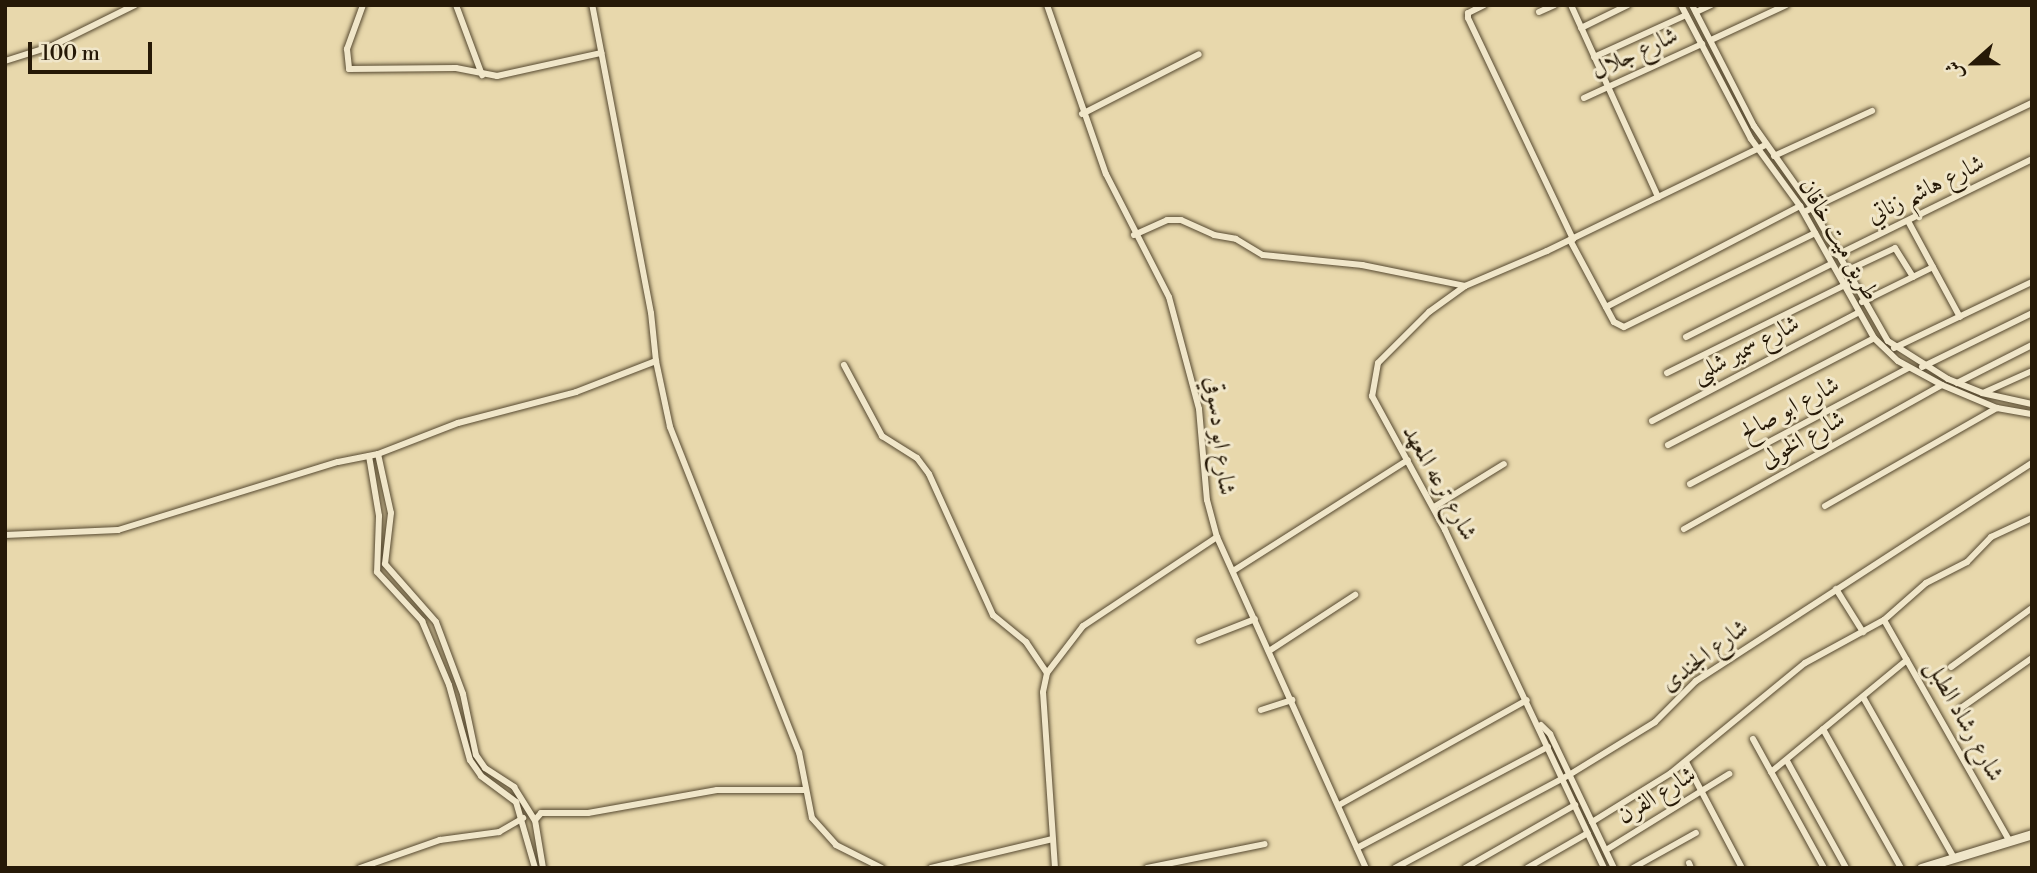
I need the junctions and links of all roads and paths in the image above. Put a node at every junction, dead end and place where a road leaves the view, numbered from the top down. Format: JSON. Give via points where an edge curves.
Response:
{"nodes":[{"id":1,"x":135,"y":5,"type":"edge"},
{"id":2,"x":363,"y":5,"type":"edge"},
{"id":3,"x":456,"y":5,"type":"edge"},
{"id":4,"x":592,"y":5,"type":"edge"},
{"id":5,"x":1047,"y":5,"type":"edge"},
{"id":6,"x":1484,"y":5,"type":"edge"},
{"id":7,"x":1555,"y":5,"type":"edge"},
{"id":8,"x":1571,"y":5,"type":"edge"},
{"id":9,"x":1628,"y":5,"type":"edge"},
{"id":10,"x":1681,"y":5,"type":"edge"},
{"id":11,"x":1711,"y":5,"type":"edge"},
{"id":12,"x":1786,"y":5,"type":"edge"},
{"id":13,"x":1694,"y":9,"type":"edge"},
{"id":14,"x":1539,"y":12,"type":"dead end"},
{"id":15,"x":1686,"y":15,"type":"junction"},
{"id":16,"x":1581,"y":28,"type":"junction"},
{"id":17,"x":1710,"y":40,"type":"junction"},
{"id":18,"x":1702,"y":44,"type":"junction"},
{"id":19,"x":601,"y":53,"type":"junction"},
{"id":20,"x":1199,"y":54,"type":"dead end"},
{"id":21,"x":1594,"y":57,"type":"junction"},
{"id":22,"x":5,"y":61,"type":"edge"},
{"id":23,"x":482,"y":75,"type":"junction"},
{"id":24,"x":1608,"y":87,"type":"junction"},
{"id":25,"x":1584,"y":98,"type":"dead end"},
{"id":26,"x":2032,"y":103,"type":"edge"},
{"id":27,"x":1872,"y":111,"type":"dead end"},
{"id":28,"x":1082,"y":114,"type":"junction"},
{"id":29,"x":1765,"y":145,"type":"junction"},
{"id":30,"x":1757,"y":148,"type":"junction"},
{"id":31,"x":1774,"y":156,"type":"junction"},
{"id":32,"x":2032,"y":159,"type":"edge"},
{"id":33,"x":1658,"y":197,"type":"junction"},
{"id":34,"x":1812,"y":208,"type":"junction"},
{"id":35,"x":1802,"y":209,"type":"junction"},
{"id":36,"x":1908,"y":220,"type":"junction"},
{"id":37,"x":1815,"y":233,"type":"junction"},
{"id":38,"x":1134,"y":235,"type":"junction"},
{"id":39,"x":1572,"y":239,"type":"junction"},
{"id":40,"x":1837,"y":255,"type":"junction"},
{"id":41,"x":1831,"y":264,"type":"junction"},
{"id":42,"x":1933,"y":267,"type":"junction"},
{"id":43,"x":1846,"y":271,"type":"junction"},
{"id":44,"x":1913,"y":277,"type":"junction"},
{"id":45,"x":2032,"y":282,"type":"edge"},
{"id":46,"x":1465,"y":286,"type":"junction"},
{"id":47,"x":1843,"y":286,"type":"junction"},
{"id":48,"x":1862,"y":302,"type":"junction"},
{"id":49,"x":1606,"y":307,"type":"junction"},
{"id":50,"x":1858,"y":313,"type":"junction"},
{"id":51,"x":2032,"y":313,"type":"edge"},
{"id":52,"x":1960,"y":317,"type":"junction"},
{"id":53,"x":1686,"y":337,"type":"dead end"},
{"id":54,"x":1874,"y":338,"type":"junction"},
{"id":55,"x":2032,"y":345,"type":"edge"},
{"id":56,"x":1894,"y":348,"type":"junction"},
{"id":57,"x":656,"y":361,"type":"junction"},
{"id":58,"x":844,"y":365,"type":"dead end"},
{"id":59,"x":1922,"y":367,"type":"junction"},
{"id":60,"x":1908,"y":368,"type":"junction"},
{"id":61,"x":2032,"y":371,"type":"edge"},
{"id":62,"x":1667,"y":373,"type":"dead end"},
{"id":63,"x":1957,"y":383,"type":"junction"},
{"id":64,"x":1942,"y":386,"type":"junction"},
{"id":65,"x":1982,"y":393,"type":"junction"},
{"id":66,"x":2032,"y":404,"type":"edge"},
{"id":67,"x":1997,"y":408,"type":"junction"},
{"id":68,"x":2032,"y":414,"type":"edge"},
{"id":69,"x":1652,"y":421,"type":"dead end"},
{"id":70,"x":1668,"y":445,"type":"dead end"},
{"id":71,"x":378,"y":454,"type":"junction"},
{"id":72,"x":369,"y":456,"type":"junction"},
{"id":73,"x":1408,"y":460,"type":"junction"},
{"id":74,"x":2032,"y":463,"type":"edge"},
{"id":75,"x":1504,"y":464,"type":"dead end"},
{"id":76,"x":1690,"y":484,"type":"dead end"},
{"id":77,"x":1825,"y":506,"type":"dead end"},
{"id":78,"x":1434,"y":508,"type":"junction"},
{"id":79,"x":2032,"y":518,"type":"edge"},
{"id":80,"x":1684,"y":529,"type":"dead end"},
{"id":81,"x":5,"y":535,"type":"edge"},
{"id":82,"x":1217,"y":537,"type":"junction"},
{"id":83,"x":1233,"y":570,"type":"junction"},
{"id":84,"x":1836,"y":589,"type":"junction"},
{"id":85,"x":1355,"y":595,"type":"dead end"},
{"id":86,"x":2032,"y":608,"type":"edge"},
{"id":87,"x":1255,"y":619,"type":"junction"},
{"id":88,"x":1884,"y":620,"type":"junction"},
{"id":89,"x":1863,"y":632,"type":"junction"},
{"id":90,"x":1199,"y":641,"type":"dead end"},
{"id":91,"x":1269,"y":651,"type":"junction"},
{"id":92,"x":2032,"y":658,"type":"edge"},
{"id":93,"x":1907,"y":660,"type":"junction"},
{"id":94,"x":1951,"y":667,"type":"dead end"},
{"id":95,"x":1047,"y":673,"type":"junction"},
{"id":96,"x":1863,"y":696,"type":"junction"},
{"id":97,"x":1292,"y":700,"type":"junction"},
{"id":98,"x":1528,"y":700,"type":"junction"},
{"id":99,"x":1961,"y":708,"type":"dead end"},
{"id":100,"x":1261,"y":710,"type":"dead end"},
{"id":101,"x":1539,"y":723,"type":"junction"},
{"id":102,"x":1823,"y":729,"type":"junction"},
{"id":103,"x":1753,"y":738,"type":"dead end"},
{"id":104,"x":1548,"y":747,"type":"junction"},
{"id":105,"x":1787,"y":761,"type":"junction"},
{"id":106,"x":1686,"y":762,"type":"junction"},
{"id":107,"x":1771,"y":772,"type":"junction"},
{"id":108,"x":1729,"y":774,"type":"dead end"},
{"id":109,"x":1566,"y":776,"type":"junction"},
{"id":110,"x":806,"y":790,"type":"junction"},
{"id":111,"x":1701,"y":791,"type":"junction"},
{"id":112,"x":1339,"y":805,"type":"junction"},
{"id":113,"x":1575,"y":806,"type":"junction"},
{"id":114,"x":523,"y":818,"type":"junction"},
{"id":115,"x":535,"y":820,"type":"junction"},
{"id":116,"x":1592,"y":822,"type":"junction"},
{"id":117,"x":1588,"y":833,"type":"junction"},
{"id":118,"x":1696,"y":833,"type":"dead end"},
{"id":119,"x":2032,"y":834,"type":"edge"},
{"id":120,"x":1053,"y":839,"type":"junction"},
{"id":121,"x":1600,"y":839,"type":"junction"},
{"id":122,"x":2010,"y":842,"type":"junction"},
{"id":123,"x":1265,"y":844,"type":"dead end"},
{"id":124,"x":1593,"y":844,"type":"junction"},
{"id":125,"x":1357,"y":848,"type":"junction"},
{"id":126,"x":1606,"y":850,"type":"junction"},
{"id":127,"x":1954,"y":858,"type":"junction"},
{"id":128,"x":1601,"y":867,"type":"edge"},
{"id":129,"x":360,"y":868,"type":"edge"},
{"id":130,"x":535,"y":868,"type":"edge"},
{"id":131,"x":543,"y":868,"type":"edge"},
{"id":132,"x":882,"y":868,"type":"edge"},
{"id":133,"x":931,"y":868,"type":"edge"},
{"id":134,"x":1055,"y":868,"type":"edge"},
{"id":135,"x":1147,"y":868,"type":"edge"},
{"id":136,"x":1366,"y":868,"type":"edge"},
{"id":137,"x":1395,"y":868,"type":"edge"},
{"id":138,"x":1465,"y":868,"type":"edge"},
{"id":139,"x":1527,"y":868,"type":"edge"},
{"id":140,"x":1614,"y":868,"type":"edge"},
{"id":141,"x":1633,"y":868,"type":"edge"},
{"id":142,"x":1742,"y":868,"type":"edge"},
{"id":143,"x":1824,"y":868,"type":"edge"},
{"id":144,"x":1846,"y":868,"type":"edge"},
{"id":145,"x":1901,"y":868,"type":"edge"},
{"id":146,"x":1921,"y":868,"type":"edge"}],
"edges":[{"from":1,"to":22,"type":"street","via":[[29,55]]},
{"from":2,"to":23,"type":"street","via":[[347,49],[349,69],[381,65],[456,68]]},
{"from":3,"to":23,"type":"street"},
{"from":4,"to":19,"type":"street"},
{"from":5,"to":28,"type":"street","name":"شارع ابو دسوقي"},
{"from":6,"to":39,"type":"street","via":[[1471,11],[1468,18]]},
{"from":7,"to":14,"type":"street"},
{"from":8,"to":16,"type":"street"},
{"from":9,"to":16,"type":"street"},
{"from":10,"to":15,"type":"street","name":"طريق ميت خاقان"},
{"from":11,"to":13,"type":"street"},
{"from":12,"to":17,"type":"street"},
{"from":13,"to":17,"type":"street","name":"طريق ميت خاقان"},
{"from":15,"to":18,"type":"street","name":"طريق ميت خاقان"},
{"from":15,"to":21,"type":"street"},
{"from":16,"to":21,"type":"street"},
{"from":17,"to":29,"type":"street","name":"طريق ميت خاقان"},
{"from":18,"to":24,"type":"street","name":"شارع جلال"},
{"from":18,"to":30,"type":"street","name":"طريق ميت خاقان"},
{"from":19,"to":23,"type":"street","via":[[497,76]]},
{"from":19,"to":57,"type":"street","via":[[651,313]]},
{"from":20,"to":28,"type":"street"},
{"from":21,"to":24,"type":"street"},
{"from":24,"to":25,"type":"street","name":"شارع جلال"},
{"from":24,"to":33,"type":"street"},
{"from":26,"to":34,"type":"street"},
{"from":27,"to":31,"type":"street"},
{"from":28,"to":38,"type":"street","name":"شارع ابو دسوقي"},
{"from":29,"to":30,"type":"street","name":"شارع ترعه المعهد"},
{"from":29,"to":31,"type":"street","name":"طريق ميت خاقان"},
{"from":30,"to":33,"type":"street","name":"شارع ترعه المعهد"},
{"from":30,"to":35,"type":"street","name":"طريق ميت خاقان"},
{"from":31,"to":34,"type":"street","name":"طريق ميت خاقان"},
{"from":32,"to":36,"type":"street","name":"شارع هاشم زناتي"},
{"from":33,"to":39,"type":"street","name":"شارع ترعه المعهد"},
{"from":34,"to":35,"type":"street"},
{"from":34,"to":40,"type":"street","name":"طريق ميت خاقان"},
{"from":35,"to":37,"type":"street","name":"طريق ميت خاقان"},
{"from":35,"to":49,"type":"street"},
{"from":36,"to":40,"type":"street","name":"شارع هاشم زناتي"},
{"from":36,"to":42,"type":"street"},
{"from":37,"to":41,"type":"street","name":"طريق ميت خاقان"},
{"from":37,"to":49,"type":"street","via":[[1629,326],[1614,322]]},
{"from":38,"to":46,"type":"street","via":[[1167,220],[1181,220],[1277,258],[1362,265]]},
{"from":38,"to":82,"type":"street","name":"شارع ابو دسوقي","via":[[1169,297],[1191,368],[1208,508]]},
{"from":39,"to":46,"type":"street","name":"شارع ترعه المعهد"},
{"from":39,"to":49,"type":"street"},
{"from":40,"to":43,"type":"street","name":"طريق ميت خاقان"},
{"from":41,"to":47,"type":"street","name":"طريق ميت خاقان"},
{"from":41,"to":53,"type":"street"},
{"from":42,"to":44,"type":"street"},
{"from":42,"to":52,"type":"street"},
{"from":43,"to":44,"type":"street","via":[[1895,247]]},
{"from":43,"to":48,"type":"street","name":"طريق ميت خاقان"},
{"from":44,"to":48,"type":"street"},
{"from":45,"to":52,"type":"street"},
{"from":46,"to":73,"type":"street","name":"شارع ترعه المعهد","via":[[1429,312],[1373,373],[1371,396]]},
{"from":47,"to":50,"type":"street","name":"طريق ميت خاقان"},
{"from":47,"to":62,"type":"street"},
{"from":48,"to":56,"type":"street","name":"طريق ميت خاقان"},
{"from":50,"to":54,"type":"street","name":"طريق ميت خاقان"},
{"from":50,"to":69,"type":"street","name":"شارع سمير شلبى"},
{"from":51,"to":59,"type":"street"},
{"from":52,"to":56,"type":"street"},
{"from":54,"to":60,"type":"street","name":"طريق ميت خاقان"},
{"from":54,"to":70,"type":"street"},
{"from":55,"to":63,"type":"street"},
{"from":56,"to":59,"type":"street","name":"طريق ميت خاقان"},
{"from":57,"to":71,"type":"street","via":[[576,391],[458,423]]},
{"from":57,"to":110,"type":"street","via":[[670,427],[793,733]]},
{"from":58,"to":95,"type":"street","via":[[882,436],[917,458],[929,474],[993,615],[1026,642]]},
{"from":59,"to":63,"type":"street","name":"طريق ميت خاقان"},
{"from":60,"to":64,"type":"street","name":"طريق ميت خاقان"},
{"from":60,"to":76,"type":"street","name":"شارع ابو صالح"},
{"from":61,"to":65,"type":"street"},
{"from":63,"to":65,"type":"street","name":"طريق ميت خاقان"},
{"from":64,"to":67,"type":"street","name":"طريق ميت خاقان"},
{"from":64,"to":80,"type":"street","name":"شارع الخولى"},
{"from":65,"to":66,"type":"street","name":"طريق ميت خاقان"},
{"from":67,"to":68,"type":"street","name":"طريق ميت خاقان"},
{"from":67,"to":77,"type":"street"},
{"from":71,"to":72,"type":"street"},
{"from":71,"to":115,"type":"street","via":[[391,513],[385,564],[436,622],[456,672],[480,764],[516,789]]},
{"from":72,"to":81,"type":"street","via":[[117,530]]},
{"from":72,"to":114,"type":"street","via":[[379,516],[377,572],[412,606],[435,647],[473,766],[512,797]]},
{"from":73,"to":78,"type":"street","name":"شارع ترعه المعهد"},
{"from":73,"to":83,"type":"street"},
{"from":74,"to":84,"type":"street","name":"شارع الجندى"},
{"from":75,"to":78,"type":"street"},
{"from":78,"to":98,"type":"street","name":"شارع ترعه المعهد"},
{"from":79,"to":88,"type":"street","via":[[1991,537],[1967,562],[1926,583]]},
{"from":82,"to":83,"type":"street","name":"شارع ابو دسوقي"},
{"from":82,"to":95,"type":"street","via":[[1083,626]]},
{"from":83,"to":87,"type":"street","name":"شارع ابو دسوقي"},
{"from":84,"to":89,"type":"street"},
{"from":84,"to":109,"type":"street","name":"شارع الجندى","via":[[1696,681],[1655,722]]},
{"from":85,"to":91,"type":"street"},
{"from":86,"to":94,"type":"street"},
{"from":87,"to":90,"type":"street"},
{"from":87,"to":91,"type":"street","name":"شارع ابو دسوقي"},
{"from":88,"to":89,"type":"street"},
{"from":88,"to":93,"type":"street","name":"شارع رشاد الطبل"},
{"from":89,"to":106,"type":"street","via":[[1779,682]]},
{"from":91,"to":97,"type":"street","name":"شارع ابو دسوقي"},
{"from":92,"to":99,"type":"street"},
{"from":93,"to":96,"type":"street"},
{"from":93,"to":122,"type":"street","name":"شارع رشاد الطبل"},
{"from":95,"to":120,"type":"street","via":[[1043,692]]},
{"from":96,"to":102,"type":"street"},
{"from":96,"to":127,"type":"street"},
{"from":97,"to":100,"type":"street"},
{"from":97,"to":112,"type":"street","name":"شارع ابو دسوقي"},
{"from":98,"to":101,"type":"street","name":"شارع ترعه المعهد"},
{"from":98,"to":112,"type":"street"},
{"from":101,"to":104,"type":"street","name":"شارع ترعه المعهد"},
{"from":101,"to":109,"type":"street","name":"شارع ترعه المعهد","via":[[1550,734]]},
{"from":102,"to":105,"type":"street"},
{"from":102,"to":145,"type":"street"},
{"from":103,"to":107,"type":"street"},
{"from":104,"to":109,"type":"street","name":"شارع ترعه المعهد"},
{"from":104,"to":125,"type":"street"},
{"from":105,"to":107,"type":"street"},
{"from":105,"to":144,"type":"street"},
{"from":106,"to":111,"type":"street"},
{"from":106,"to":116,"type":"street"},
{"from":107,"to":143,"type":"street"},
{"from":108,"to":111,"type":"street","name":"شارع الفرن"},
{"from":109,"to":113,"type":"street","name":"شارع ترعه المعهد"},
{"from":109,"to":116,"type":"street","name":"شارع ترعه المعهد"},
{"from":109,"to":137,"type":"street","name":"شارع الجندى"},
{"from":110,"to":115,"type":"street","via":[[717,790],[613,809],[541,813]]},
{"from":110,"to":132,"type":"street","via":[[821,830],[857,859]]},
{"from":111,"to":126,"type":"street","name":"شارع الفرن"},
{"from":111,"to":142,"type":"street"},
{"from":112,"to":125,"type":"street","name":"شارع ابو دسوقي"},
{"from":113,"to":117,"type":"street","name":"شارع ترعه المعهد"},
{"from":113,"to":138,"type":"street"},
{"from":114,"to":129,"type":"street","via":[[499,832],[440,840]]},
{"from":114,"to":130,"type":"street"},
{"from":115,"to":131,"type":"street"},
{"from":116,"to":121,"type":"street","name":"شارع ترعه المعهد"},
{"from":117,"to":124,"type":"street","name":"شارع ترعه المعهد"},
{"from":117,"to":139,"type":"street"},
{"from":118,"to":141,"type":"street"},
{"from":119,"to":122,"type":"main road"},
{"from":120,"to":133,"type":"street"},
{"from":120,"to":134,"type":"street"},
{"from":121,"to":124,"type":"street"},
{"from":121,"to":126,"type":"street","name":"شارع ترعه المعهد"},
{"from":122,"to":127,"type":"main road"},
{"from":123,"to":135,"type":"street"},
{"from":124,"to":128,"type":"street","name":"شارع ترعه المعهد"},
{"from":125,"to":136,"type":"street","name":"شارع ابو دسوقي"},
{"from":126,"to":140,"type":"street","name":"شارع ترعه المعهد"},
{"from":127,"to":146,"type":"main road"}]}
